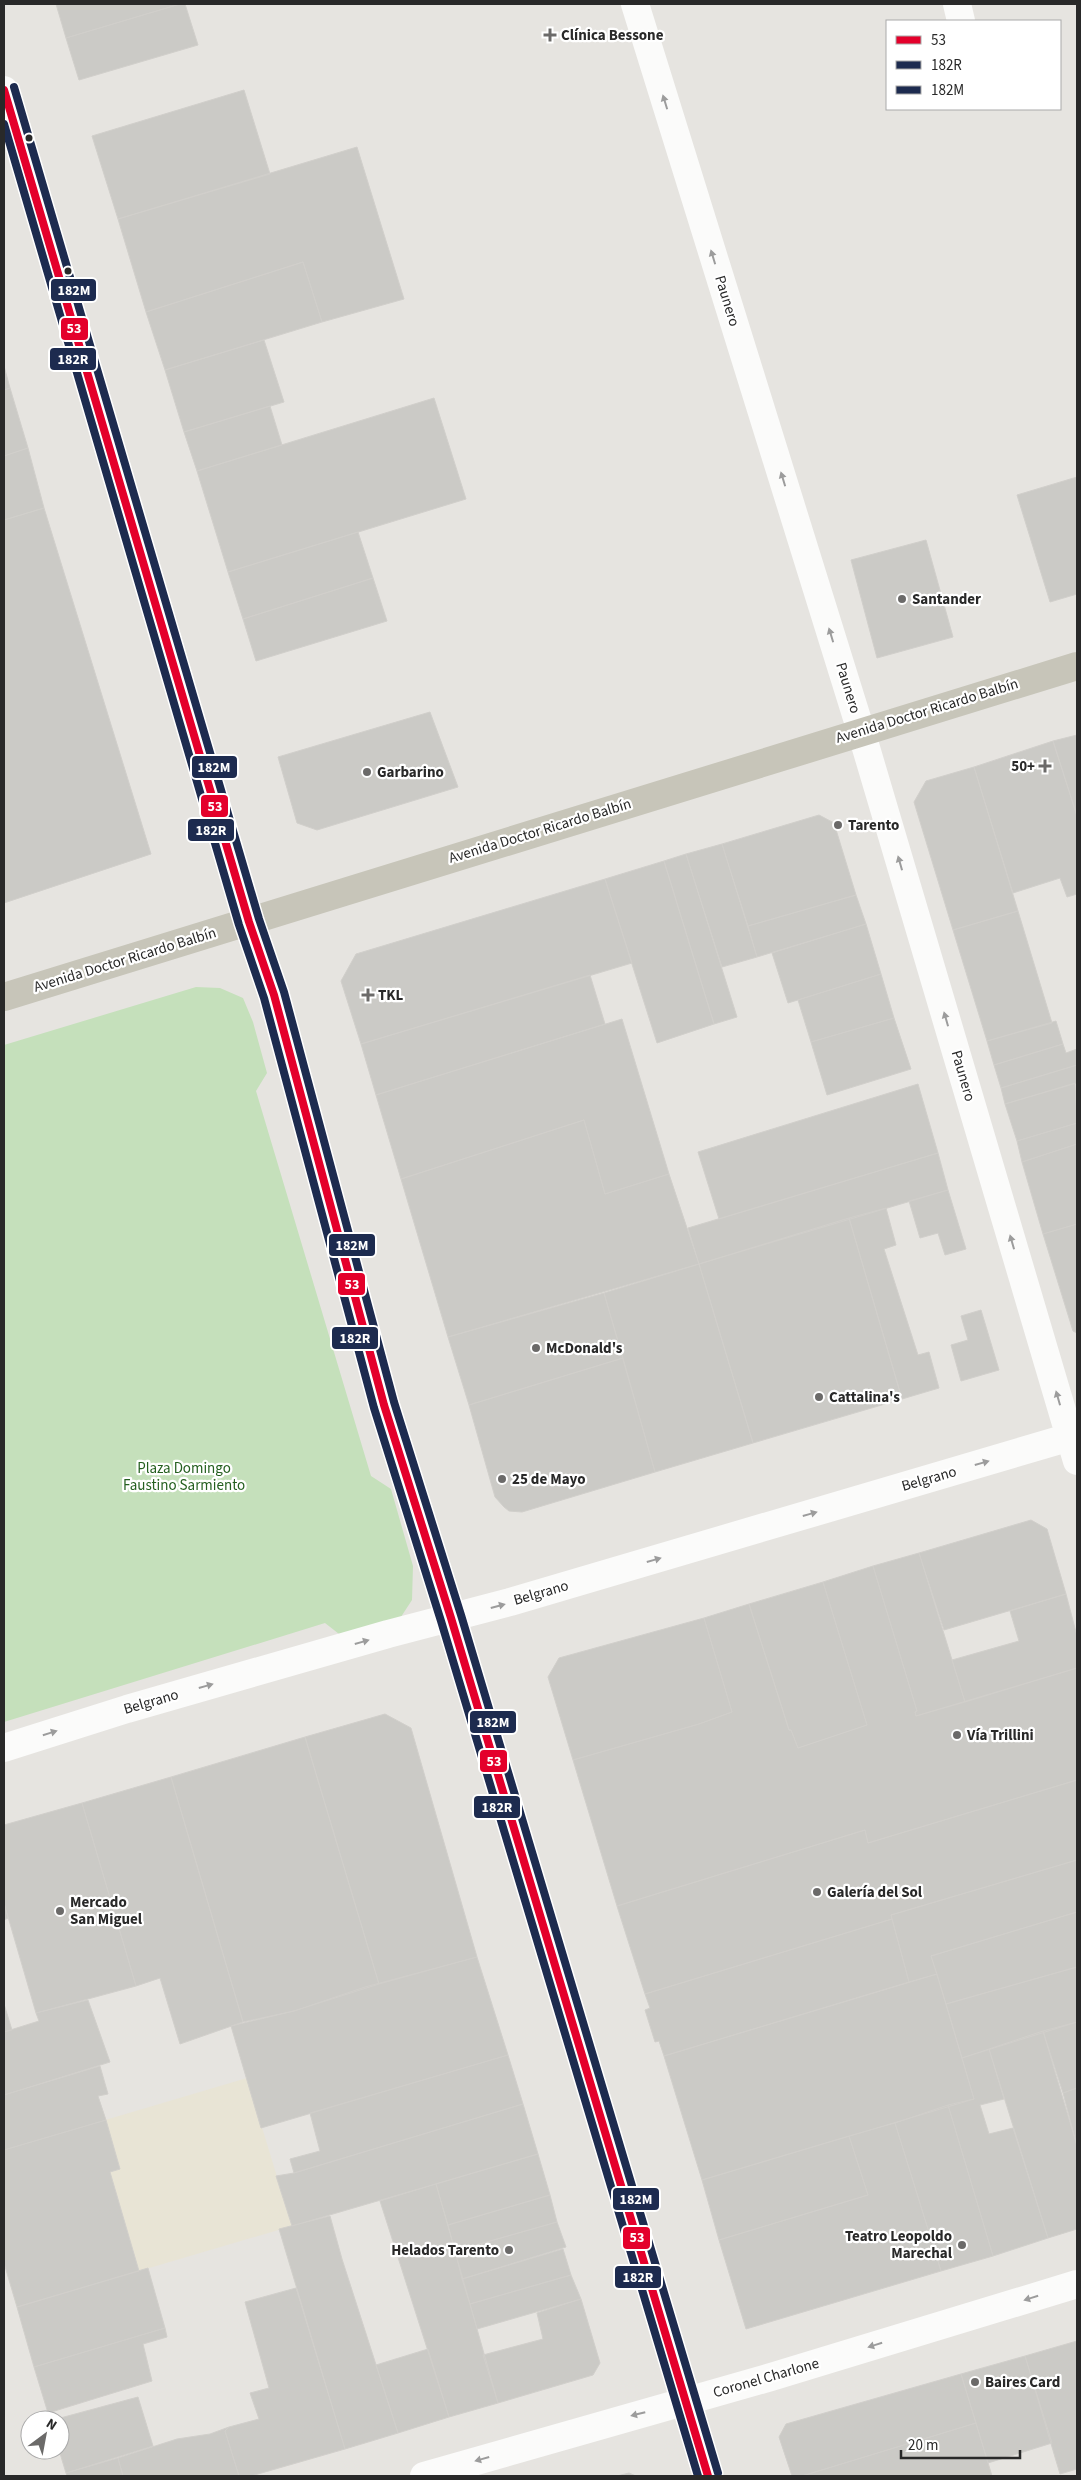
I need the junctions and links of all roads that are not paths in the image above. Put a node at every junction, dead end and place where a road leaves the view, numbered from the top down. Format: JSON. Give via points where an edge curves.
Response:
{"nodes":[{"id":1,"x":634,"y":4,"type":"edge"},
{"id":2,"x":957,"y":4,"type":"edge"},
{"id":3,"x":961,"y":20,"type":"edge"},
{"id":4,"x":4,"y":90,"type":"edge"},
{"id":5,"x":1077,"y":666,"type":"edge"},
{"id":6,"x":861,"y":731,"type":"junction"},
{"id":7,"x":249,"y":922,"type":"junction"},
{"id":8,"x":4,"y":997,"type":"edge"},
{"id":9,"x":1075,"y":1445,"type":"edge"},
{"id":10,"x":451,"y":1618,"type":"junction"},
{"id":11,"x":4,"y":1748,"type":"edge"},
{"id":12,"x":1077,"y":2284,"type":"edge"},
{"id":13,"x":686,"y":2402,"type":"junction"},
{"id":14,"x":424,"y":2476,"type":"edge"},
{"id":15,"x":708,"y":2476,"type":"edge"}],
"edges":[{"from":6,"to":1,"type":"street","name":"Paunero","one_way":true},
{"from":2,"to":3,"type":"street"},
{"from":4,"to":7,"type":"street"},
{"from":5,"to":6,"type":"main road","name":"Avenida Doctor Ricardo Balbín"},
{"from":6,"to":7,"type":"main road","name":"Avenida Doctor Ricardo Balbín"},
{"from":9,"to":6,"type":"street","name":"Paunero","one_way":true},
{"from":7,"to":8,"type":"main road","name":"Avenida Doctor Ricardo Balbín"},
{"from":7,"to":10,"type":"street","via":[[274,995],[384,1405]]},
{"from":10,"to":9,"type":"street","name":"Belgrano","one_way":true},
{"from":11,"to":10,"type":"street","name":"Belgrano","one_way":true,"via":[[127,1709]]},
{"from":10,"to":13,"type":"street"},
{"from":12,"to":13,"type":"street","name":"Coronel Charlone","one_way":true},
{"from":13,"to":14,"type":"street","name":"Coronel Charlone","one_way":true,"via":[[616,2419]]},
{"from":13,"to":15,"type":"street"}]}
